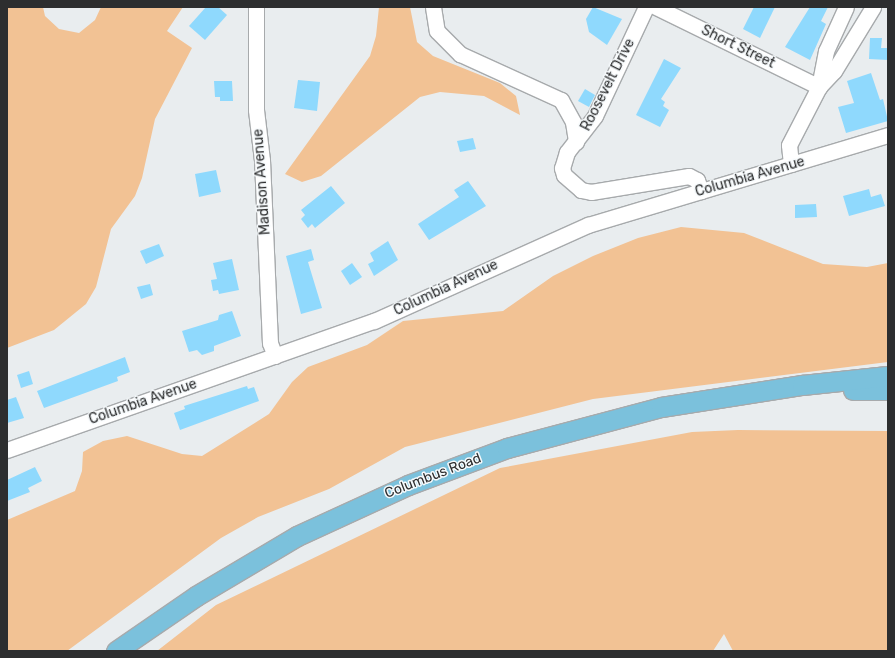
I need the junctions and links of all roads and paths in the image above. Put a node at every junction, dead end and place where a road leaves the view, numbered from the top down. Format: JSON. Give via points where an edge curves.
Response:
{"nodes":[{"id":1,"x":256,"y":7,"type":"edge"},
{"id":2,"x":433,"y":7,"type":"edge"},
{"id":3,"x":646,"y":7,"type":"edge"},
{"id":4,"x":656,"y":7,"type":"edge"},
{"id":5,"x":846,"y":7,"type":"edge"},
{"id":6,"x":874,"y":7,"type":"edge"},
{"id":7,"x":819,"y":87,"type":"junction"},
{"id":8,"x":888,"y":136,"type":"edge"},
{"id":9,"x":576,"y":142,"type":"junction"},
{"id":10,"x":791,"y":164,"type":"junction"},
{"id":11,"x":701,"y":191,"type":"junction"},
{"id":12,"x":274,"y":356,"type":"junction"},
{"id":13,"x":888,"y":376,"type":"edge"},
{"id":14,"x":784,"y":388,"type":"junction"},
{"id":15,"x":888,"y":390,"type":"edge"},
{"id":16,"x":7,"y":450,"type":"edge"},
{"id":17,"x":116,"y":651,"type":"edge"}],
"edges":[{"from":1,"to":12,"type":"street","name":"Madison Avenue","via":[[256,110],[262,160],[270,343]]},
{"from":2,"to":9,"type":"street","via":[[437,31],[460,54],[477,64],[540,88],[561,100],[573,122]]},
{"from":3,"to":9,"type":"street","name":"Roosevelt Drive","via":[[595,116]]},
{"from":4,"to":7,"type":"street","name":"Short Street"},
{"from":5,"to":7,"type":"street","via":[[826,51]]},
{"from":6,"to":7,"type":"street","via":[[834,71]]},
{"from":7,"to":10,"type":"street","via":[[789,144]]},
{"from":8,"to":10,"type":"street","name":"Columbia Avenue"},
{"from":9,"to":11,"type":"street","name":"Roosevelt Drive","via":[[567,152],[562,168],[568,181],[580,190],[603,192],[689,176],[697,180]]},
{"from":10,"to":11,"type":"street","name":"Columbia Avenue"},
{"from":11,"to":12,"type":"street","name":"Columbia Avenue","via":[[588,225],[374,321]]},
{"from":12,"to":16,"type":"street","name":"Columbia Avenue"},
{"from":13,"to":14,"type":"main road","name":"Columbus Road"},
{"from":14,"to":15,"type":"main road","name":"Columbus Road"},
{"from":14,"to":17,"type":"main road","name":"Columbus Road","via":[[611,419],[507,448],[415,482],[297,536],[196,596]]}]}
